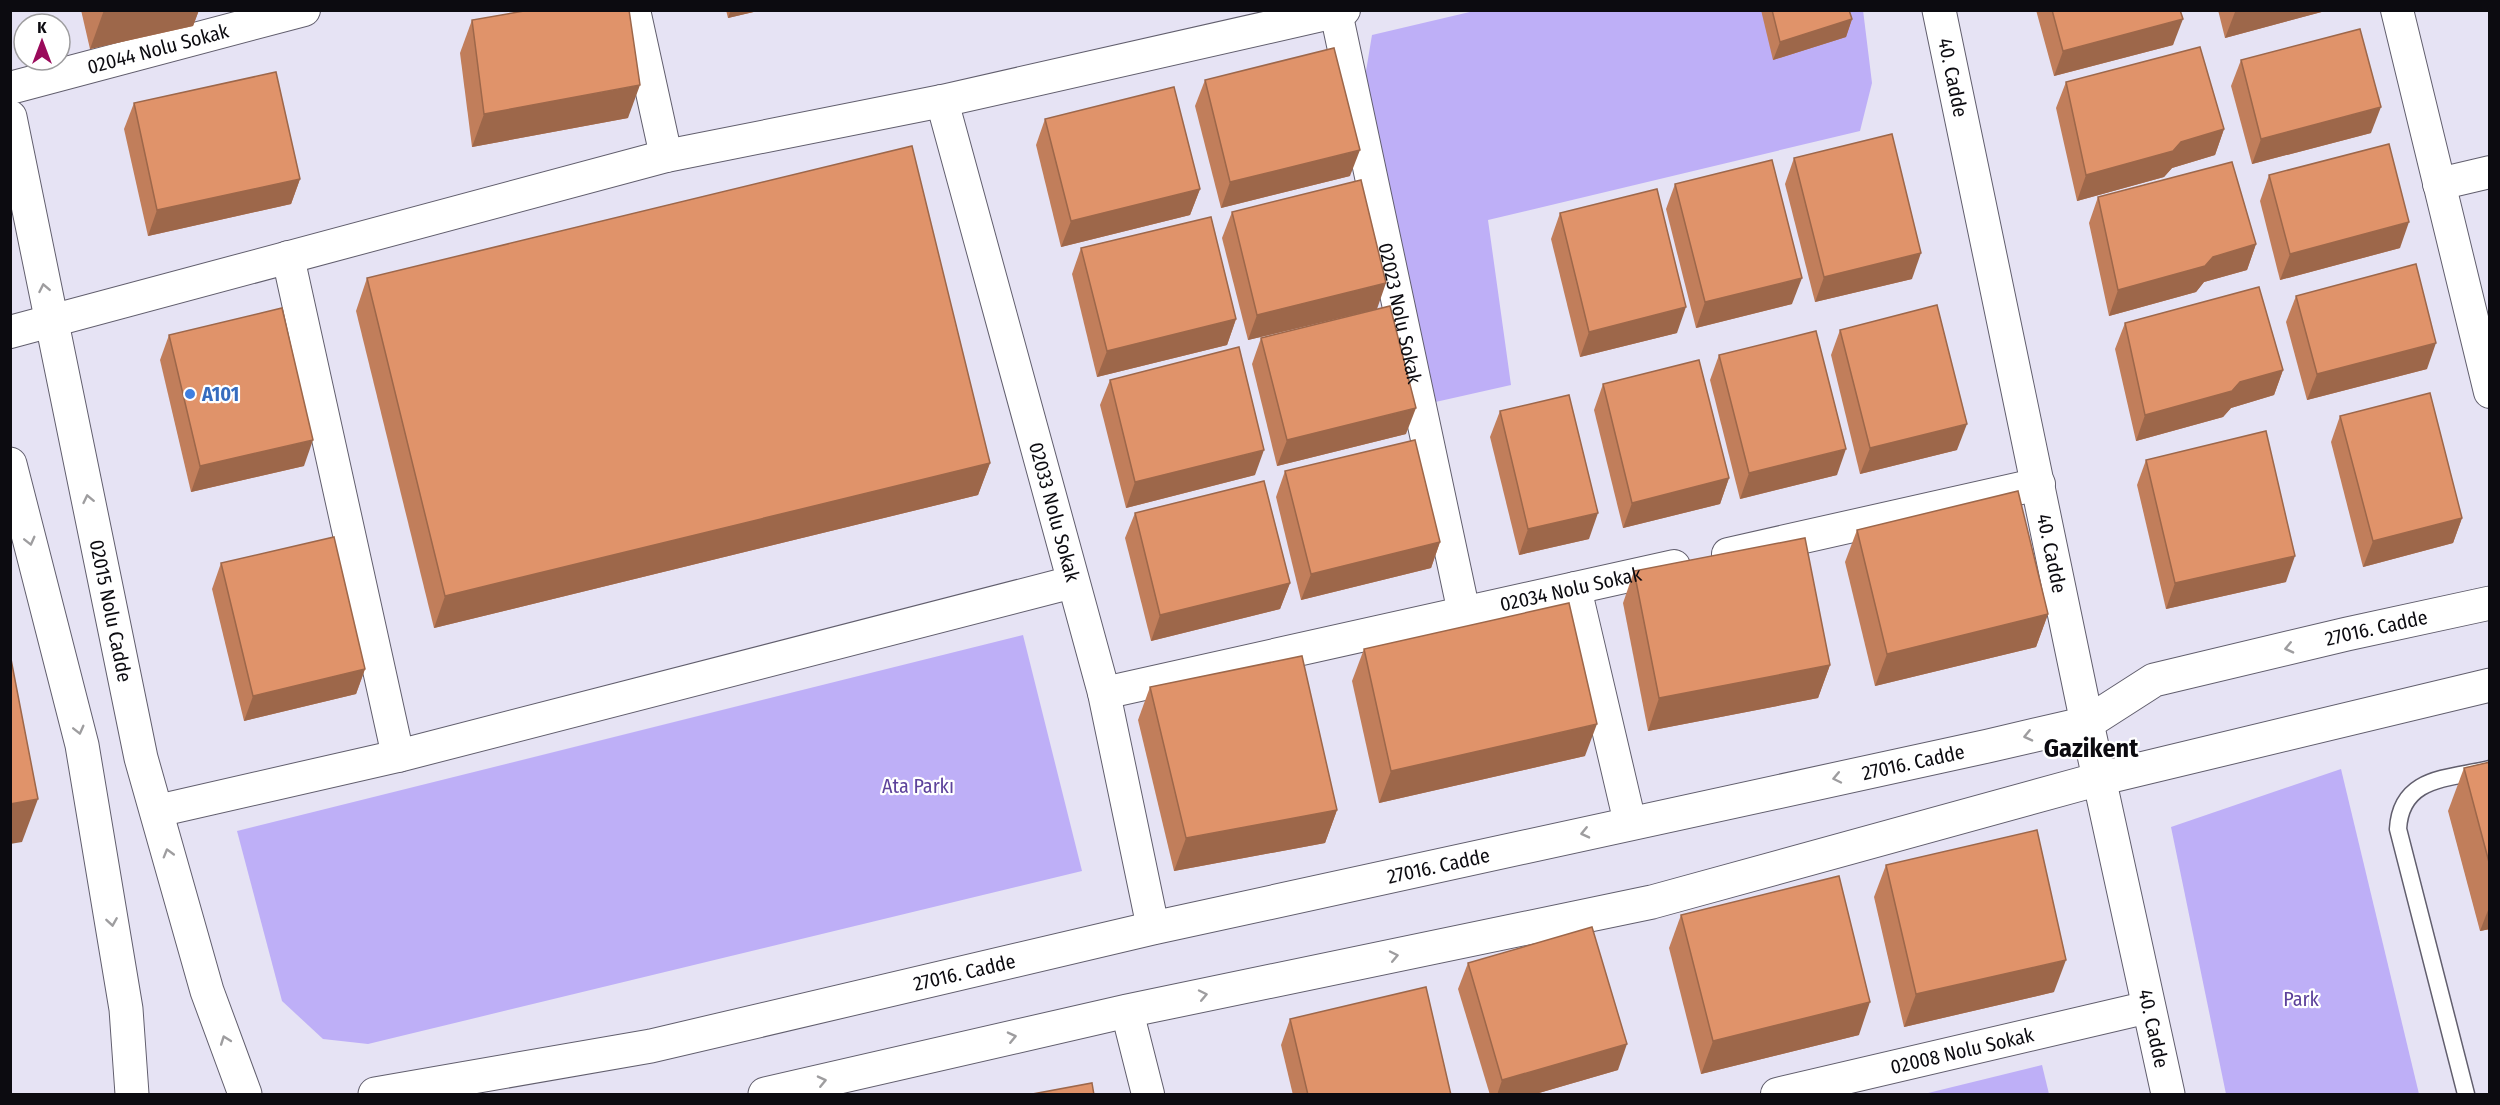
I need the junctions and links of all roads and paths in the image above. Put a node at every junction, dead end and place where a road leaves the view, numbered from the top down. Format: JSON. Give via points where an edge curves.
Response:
{"nodes":[{"id":1,"x":304,"y":10,"type":"edge"},
{"id":2,"x":634,"y":10,"type":"edge"},
{"id":3,"x":1938,"y":10,"type":"edge"},
{"id":4,"x":2397,"y":10,"type":"edge"},
{"id":5,"x":1340,"y":11,"type":"edge"},
{"id":6,"x":233,"y":19,"type":"edge"},
{"id":7,"x":10,"y":88,"type":"edge"},
{"id":8,"x":942,"y":101,"type":"junction"},
{"id":9,"x":10,"y":117,"type":"edge"},
{"id":10,"x":666,"y":156,"type":"junction"},
{"id":11,"x":2490,"y":172,"type":"edge"},
{"id":12,"x":2439,"y":184,"type":"junction"},
{"id":13,"x":288,"y":257,"type":"junction"},
{"id":14,"x":51,"y":321,"type":"junction"},
{"id":15,"x":10,"y":332,"type":"edge"},
{"id":16,"x":2490,"y":392,"type":"edge"},
{"id":17,"x":10,"y":464,"type":"edge"},
{"id":18,"x":2039,"y":484,"type":"junction"},
{"id":19,"x":1073,"y":582,"type":"junction"},
{"id":20,"x":1575,"y":588,"type":"junction"},
{"id":21,"x":2490,"y":603,"type":"edge"},
{"id":22,"x":1464,"y":613,"type":"junction"},
{"id":23,"x":2490,"y":686,"type":"edge"},
{"id":24,"x":1104,"y":693,"type":"junction"},
{"id":25,"x":2087,"y":723,"type":"junction"},
{"id":26,"x":398,"y":756,"type":"junction"},
{"id":27,"x":2490,"y":769,"type":"edge"},
{"id":28,"x":2099,"y":779,"type":"junction"},
{"id":29,"x":156,"y":811,"type":"junction"},
{"id":30,"x":1630,"y":823,"type":"junction"},
{"id":31,"x":1153,"y":928,"type":"junction"},
{"id":32,"x":2149,"y":1007,"type":"junction"},
{"id":33,"x":1127,"y":1011,"type":"junction"},
{"id":34,"x":132,"y":1095,"type":"edge"},
{"id":35,"x":245,"y":1095,"type":"edge"},
{"id":36,"x":375,"y":1095,"type":"edge"},
{"id":37,"x":765,"y":1095,"type":"edge"},
{"id":38,"x":1148,"y":1095,"type":"edge"},
{"id":39,"x":1777,"y":1095,"type":"edge"},
{"id":40,"x":2168,"y":1095,"type":"edge"},
{"id":41,"x":2466,"y":1095,"type":"edge"}],
"edges":[{"from":1,"to":6,"type":"street","name":"02044 Nolu Sokak"},
{"from":2,"to":10,"type":"street"},
{"from":3,"to":18,"type":"street","name":"40. Cadde"},
{"from":4,"to":12,"type":"street"},
{"from":5,"to":8,"type":"street"},
{"from":5,"to":22,"type":"street","name":"02023 Nolu Sokak"},
{"from":6,"to":7,"type":"street","name":"02044 Nolu Sokak"},
{"from":8,"to":10,"type":"street"},
{"from":8,"to":19,"type":"street","name":"02033 Nolu Sokak"},
{"from":14,"to":9,"type":"street","name":"02015 Nolu Cadde","one_way":true},
{"from":10,"to":13,"type":"street"},
{"from":11,"to":12,"type":"street"},
{"from":12,"to":16,"type":"street"},
{"from":13,"to":14,"type":"street"},
{"from":13,"to":26,"type":"street"},
{"from":14,"to":15,"type":"street"},
{"from":29,"to":14,"type":"street","name":"02015 Nolu Cadde","one_way":true,"via":[[141,758]]},
{"from":17,"to":34,"type":"street","one_way":true,"via":[[82,745],[126,1009]]},
{"from":18,"to":20,"type":"street","name":"02034 Nolu Sokak"},
{"from":18,"to":25,"type":"street","name":"40. Cadde"},
{"from":19,"to":24,"type":"street","name":"02033 Nolu Sokak"},
{"from":19,"to":26,"type":"street"},
{"from":20,"to":22,"type":"street","name":"02034 Nolu Sokak"},
{"from":20,"to":30,"type":"street"},
{"from":21,"to":25,"type":"street","name":"27016. Cadde","one_way":true,"via":[[2154,680]]},
{"from":22,"to":24,"type":"street","name":"02034 Nolu Sokak"},
{"from":23,"to":28,"type":"street"},
{"from":24,"to":31,"type":"street","name":"02033 Nolu Sokak"},
{"from":25,"to":28,"type":"street","name":"40. Cadde"},
{"from":25,"to":30,"type":"street","name":"27016. Cadde","one_way":true},
{"from":26,"to":29,"type":"street"},
{"from":27,"to":41,"type":"lane","via":[[2422,784],[2405,800],[2399,814],[2398,829]]},
{"from":28,"to":32,"type":"street","name":"40. Cadde"},
{"from":33,"to":28,"type":"street","one_way":true,"via":[[1652,902]]},
{"from":35,"to":29,"type":"street","name":"02015 Nolu Cadde","one_way":true,"via":[[207,991]]},
{"from":30,"to":31,"type":"street","name":"27016. Cadde","one_way":true},
{"from":31,"to":36,"type":"street","name":"27016. Cadde","via":[[651,1046]]},
{"from":32,"to":39,"type":"street","name":"02008 Nolu Sokak"},
{"from":32,"to":40,"type":"street","name":"40. Cadde"},
{"from":37,"to":33,"type":"street","one_way":true},
{"from":33,"to":38,"type":"street"}]}
